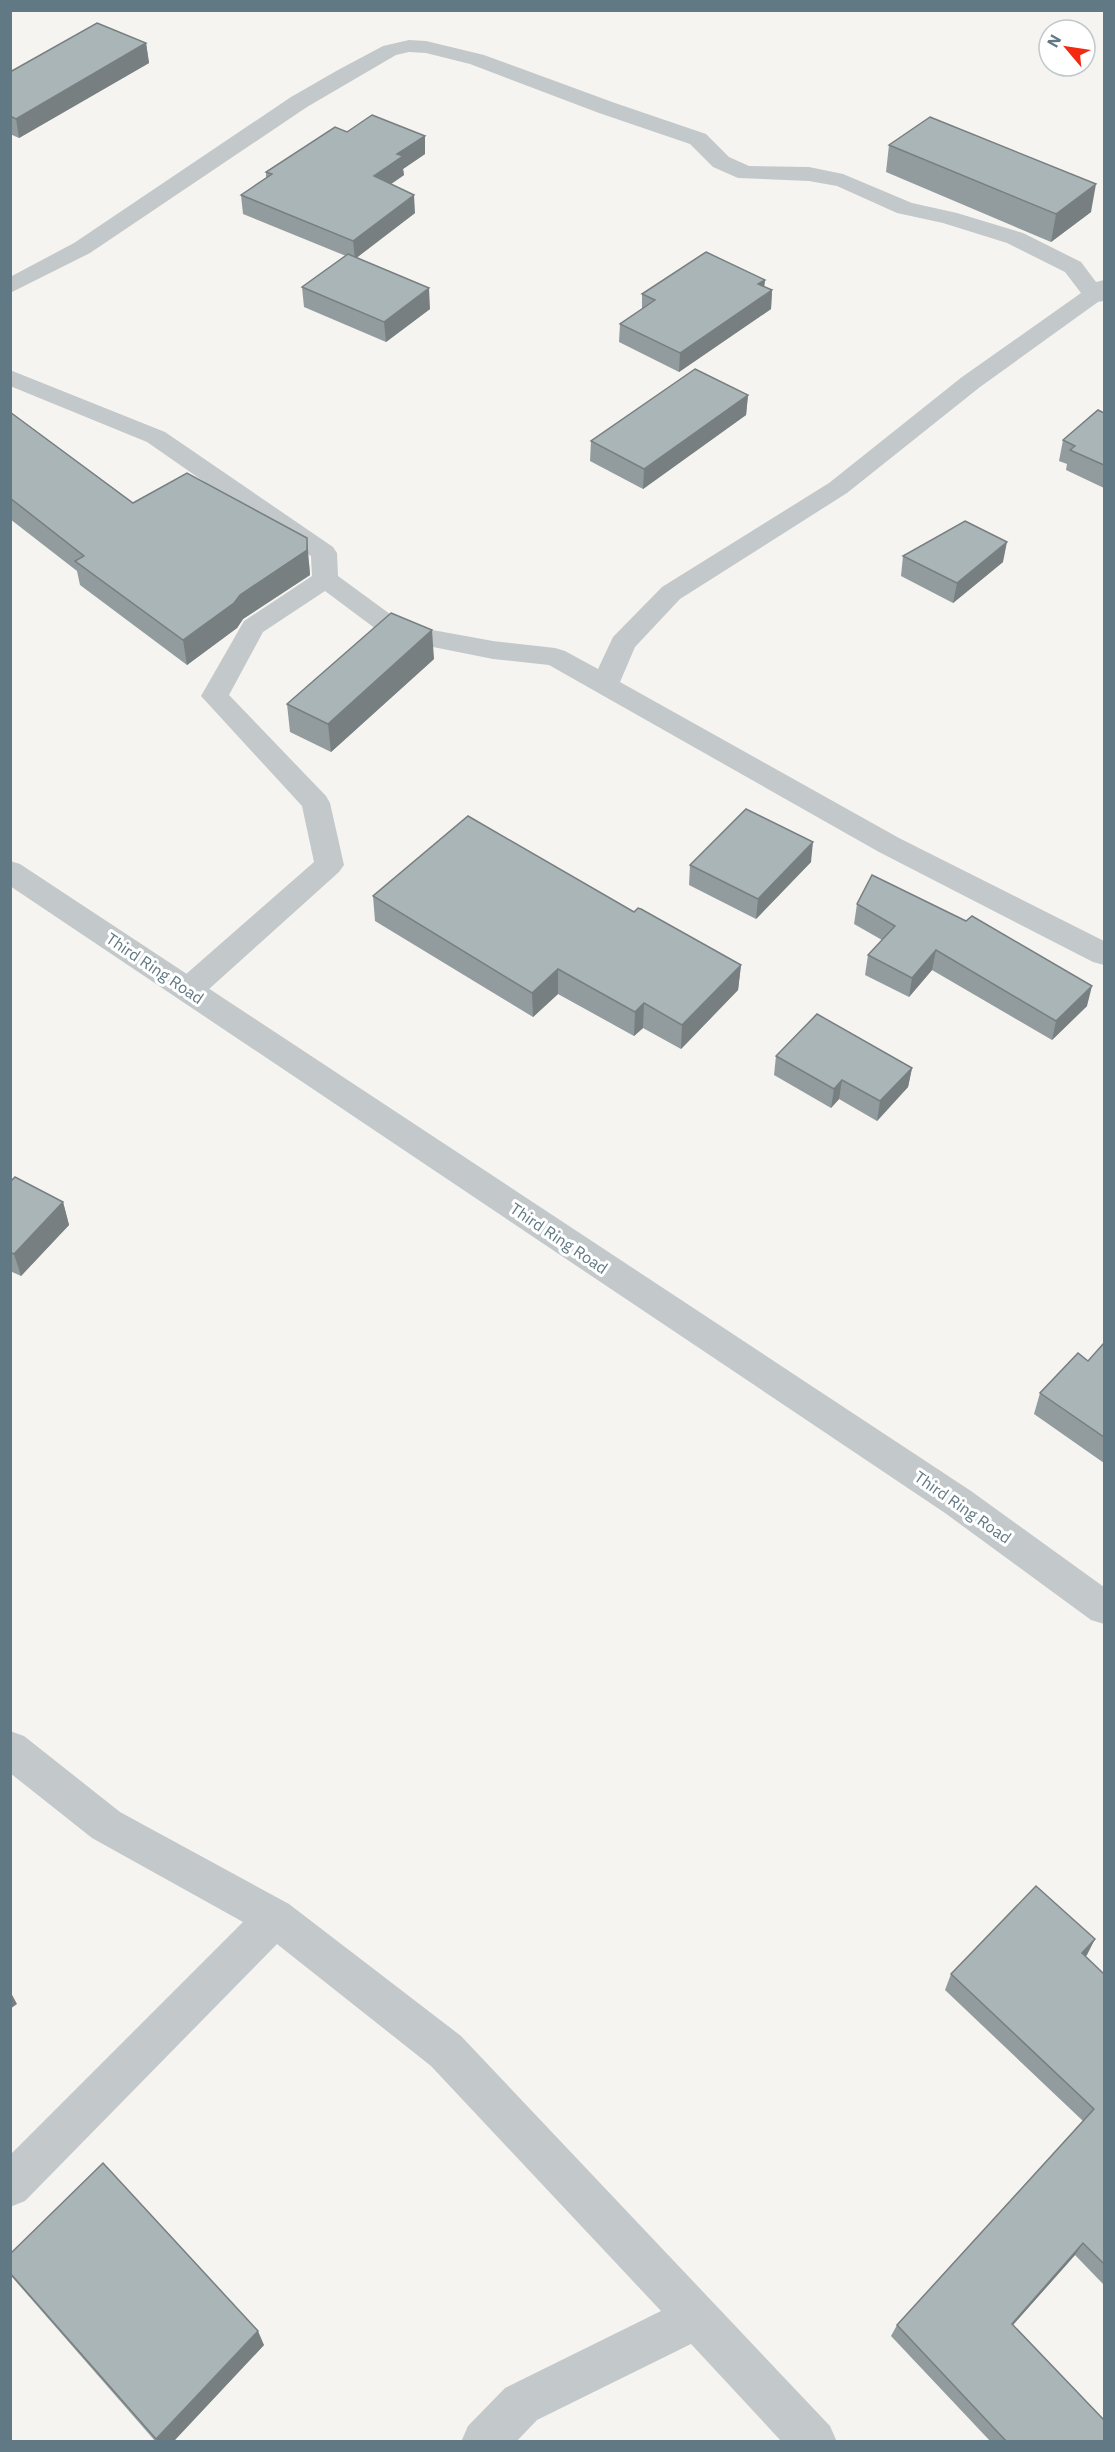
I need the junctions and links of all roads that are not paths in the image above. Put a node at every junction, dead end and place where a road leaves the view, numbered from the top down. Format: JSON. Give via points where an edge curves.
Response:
{"nodes":[{"id":1,"x":10,"y":286,"type":"edge"},
{"id":2,"x":1100,"y":291,"type":"edge"},
{"id":3,"x":10,"y":377,"type":"edge"},
{"id":4,"x":325,"y":579,"type":"junction"},
{"id":5,"x":604,"y":686,"type":"junction"},
{"id":6,"x":10,"y":871,"type":"edge"},
{"id":7,"x":1104,"y":954,"type":"edge"},
{"id":8,"x":188,"y":990,"type":"junction"},
{"id":9,"x":1104,"y":1608,"type":"edge"},
{"id":10,"x":10,"y":1749,"type":"edge"},
{"id":11,"x":275,"y":1918,"type":"junction"},
{"id":12,"x":10,"y":2186,"type":"edge"},
{"id":13,"x":697,"y":2317,"type":"junction"},
{"id":14,"x":484,"y":2442,"type":"edge"},
{"id":15,"x":814,"y":2442,"type":"edge"}],
"edges":[{"from":1,"to":2,"type":"street","via":[[82,248],[345,74],[390,50],[409,46],[477,59],[698,139],[721,162],[746,173],[809,174],[843,180],[905,208],[1015,238],[1073,267]]},
{"from":2,"to":5,"type":"street","via":[[971,382],[838,488],[671,593],[622,643]]},
{"from":3,"to":4,"type":"street","via":[[156,437],[324,553]]},
{"from":4,"to":5,"type":"street","via":[[397,632],[493,651],[555,657]]},
{"from":4,"to":8,"type":"street","via":[[253,627],[214,696],[316,803],[329,865]]},
{"from":5,"to":7,"type":"street","via":[[889,845]]},
{"from":6,"to":8,"type":"street","name":"Third Ring Road"},
{"from":8,"to":9,"type":"street","name":"Third Ring Road","via":[[958,1502]]},
{"from":10,"to":11,"type":"street","via":[[106,1825]]},
{"from":11,"to":12,"type":"street"},
{"from":11,"to":13,"type":"street","via":[[446,2051]]},
{"from":13,"to":14,"type":"street","via":[[521,2404]]},
{"from":13,"to":15,"type":"street"}]}
